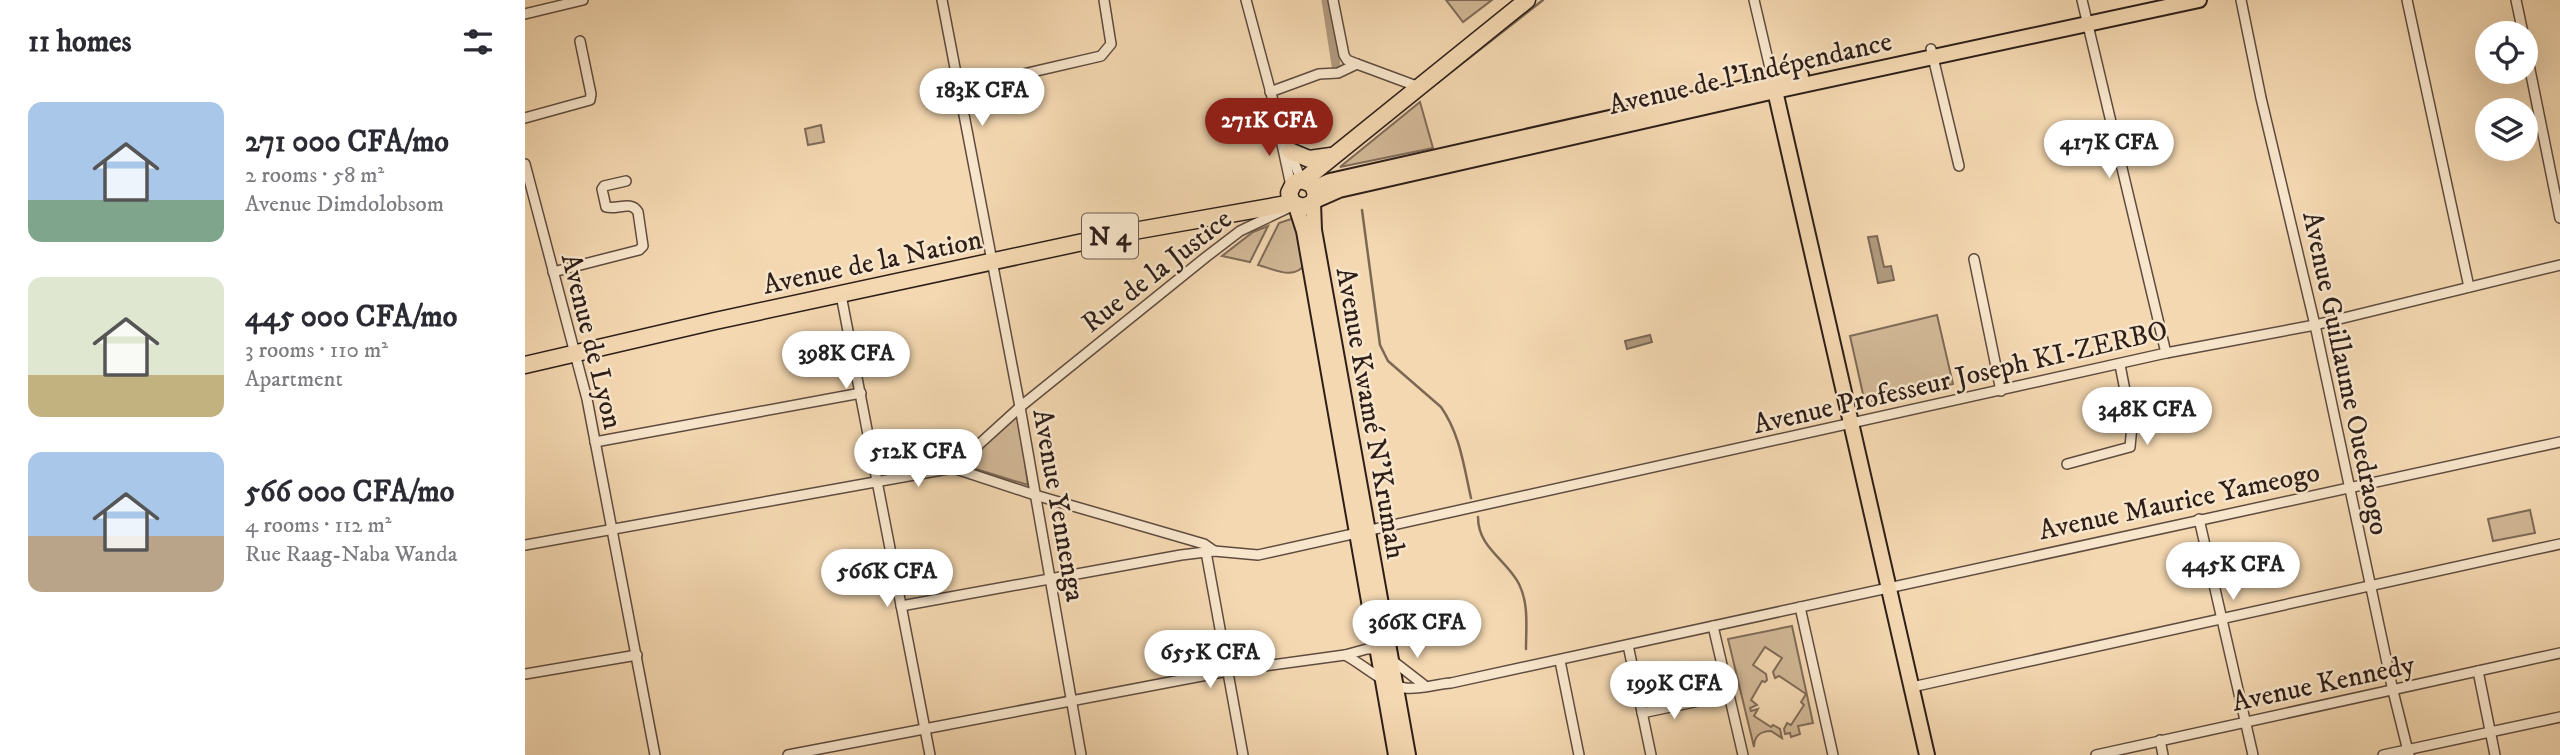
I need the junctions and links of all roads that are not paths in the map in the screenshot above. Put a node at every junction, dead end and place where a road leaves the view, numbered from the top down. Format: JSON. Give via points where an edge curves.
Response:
{"nodes":[{"id":1,"x":583,"y":0,"type":"edge"},
{"id":2,"x":942,"y":0,"type":"edge"},
{"id":3,"x":1104,"y":0,"type":"edge"},
{"id":4,"x":1246,"y":0,"type":"edge"},
{"id":5,"x":1333,"y":0,"type":"edge"},
{"id":6,"x":1527,"y":0,"type":"edge"},
{"id":7,"x":1755,"y":0,"type":"edge"},
{"id":8,"x":2081,"y":0,"type":"edge"},
{"id":9,"x":2199,"y":0,"type":"edge"},
{"id":10,"x":2241,"y":0,"type":"edge"},
{"id":11,"x":2407,"y":0,"type":"edge"},
{"id":12,"x":2516,"y":0,"type":"edge"},
{"id":13,"x":2162,"y":2,"type":"edge"},
{"id":14,"x":525,"y":14,"type":"edge"},
{"id":15,"x":2086,"y":19,"type":"junction"},
{"id":16,"x":2520,"y":21,"type":"edge"},
{"id":17,"x":580,"y":41,"type":"dead end"},
{"id":18,"x":1932,"y":52,"type":"junction"},
{"id":19,"x":1357,"y":64,"type":"junction"},
{"id":20,"x":2533,"y":84,"type":"edge"},
{"id":21,"x":1774,"y":86,"type":"junction"},
{"id":22,"x":1419,"y":87,"type":"junction"},
{"id":23,"x":959,"y":89,"type":"junction"},
{"id":24,"x":1271,"y":92,"type":"junction"},
{"id":25,"x":525,"y":118,"type":"edge"},
{"id":26,"x":1279,"y":123,"type":"junction"},
{"id":27,"x":1290,"y":151,"type":"junction"},
{"id":28,"x":1338,"y":153,"type":"junction"},
{"id":29,"x":525,"y":164,"type":"edge"},
{"id":30,"x":1959,"y":166,"type":"dead end"},
{"id":31,"x":626,"y":181,"type":"dead end"},
{"id":32,"x":1302,"y":194,"type":"junction"},
{"id":33,"x":2560,"y":218,"type":"edge"},
{"id":34,"x":1974,"y":259,"type":"dead end"},
{"id":35,"x":992,"y":262,"type":"junction"},
{"id":36,"x":2560,"y":265,"type":"edge"},
{"id":37,"x":554,"y":271,"type":"junction"},
{"id":38,"x":2469,"y":287,"type":"junction"},
{"id":39,"x":841,"y":295,"type":"junction"},
{"id":40,"x":2315,"y":325,"type":"junction"},
{"id":41,"x":2166,"y":353,"type":"junction"},
{"id":42,"x":576,"y":354,"type":"junction"},
{"id":43,"x":525,"y":365,"type":"edge"},
{"id":44,"x":2120,"y":365,"type":"junction"},
{"id":45,"x":2001,"y":391,"type":"junction"},
{"id":46,"x":861,"y":393,"type":"junction"},
{"id":47,"x":1020,"y":407,"type":"junction"},
{"id":48,"x":1853,"y":424,"type":"junction"},
{"id":49,"x":595,"y":442,"type":"junction"},
{"id":50,"x":2560,"y":442,"type":"edge"},
{"id":51,"x":2067,"y":464,"type":"dead end"},
{"id":52,"x":953,"y":468,"type":"junction"},
{"id":53,"x":877,"y":482,"type":"junction"},
{"id":54,"x":2349,"y":487,"type":"junction"},
{"id":55,"x":1035,"y":495,"type":"junction"},
{"id":56,"x":2199,"y":519,"type":"junction"},
{"id":57,"x":612,"y":530,"type":"junction"},
{"id":58,"x":1363,"y":533,"type":"junction"},
{"id":59,"x":2560,"y":544,"type":"edge"},
{"id":60,"x":525,"y":545,"type":"edge"},
{"id":61,"x":1210,"y":551,"type":"junction"},
{"id":62,"x":1049,"y":580,"type":"junction"},
{"id":63,"x":2370,"y":586,"type":"junction"},
{"id":64,"x":1890,"y":587,"type":"junction"},
{"id":65,"x":901,"y":606,"type":"junction"},
{"id":66,"x":1800,"y":607,"type":"junction"},
{"id":67,"x":2222,"y":620,"type":"junction"},
{"id":68,"x":1713,"y":626,"type":"junction"},
{"id":69,"x":1628,"y":645,"type":"junction"},
{"id":70,"x":1377,"y":649,"type":"junction"},
{"id":71,"x":2560,"y":653,"type":"edge"},
{"id":72,"x":636,"y":655,"type":"junction"},
{"id":73,"x":1345,"y":655,"type":"junction"},
{"id":74,"x":1391,"y":659,"type":"junction"},
{"id":75,"x":1560,"y":661,"type":"junction"},
{"id":76,"x":1228,"y":671,"type":"junction"},
{"id":77,"x":2477,"y":671,"type":"junction"},
{"id":78,"x":525,"y":674,"type":"edge"},
{"id":79,"x":1381,"y":677,"type":"junction"},
{"id":80,"x":1424,"y":685,"type":"junction"},
{"id":81,"x":1396,"y":686,"type":"junction"},
{"id":82,"x":1912,"y":687,"type":"junction"},
{"id":83,"x":2393,"y":691,"type":"junction"},
{"id":84,"x":1699,"y":701,"type":"dead end"},
{"id":85,"x":1072,"y":702,"type":"junction"},
{"id":86,"x":1642,"y":713,"type":"junction"},
{"id":87,"x":2560,"y":717,"type":"edge"},
{"id":88,"x":2246,"y":722,"type":"junction"},
{"id":89,"x":926,"y":730,"type":"junction"},
{"id":90,"x":2490,"y":732,"type":"junction"},
{"id":91,"x":2159,"y":740,"type":"junction"},
{"id":92,"x":2409,"y":752,"type":"edge"},
{"id":93,"x":655,"y":755,"type":"edge"},
{"id":94,"x":788,"y":755,"type":"edge"},
{"id":95,"x":930,"y":755,"type":"edge"},
{"id":96,"x":1081,"y":755,"type":"edge"},
{"id":97,"x":1243,"y":755,"type":"edge"},
{"id":98,"x":1396,"y":755,"type":"edge"},
{"id":99,"x":1408,"y":755,"type":"edge"},
{"id":100,"x":1579,"y":755,"type":"edge"},
{"id":101,"x":1651,"y":755,"type":"edge"},
{"id":102,"x":1743,"y":755,"type":"edge"},
{"id":103,"x":1833,"y":755,"type":"edge"},
{"id":104,"x":1927,"y":755,"type":"edge"},
{"id":105,"x":2095,"y":755,"type":"edge"},
{"id":106,"x":2163,"y":755,"type":"edge"},
{"id":107,"x":2253,"y":755,"type":"edge"},
{"id":108,"x":2383,"y":755,"type":"edge"},
{"id":109,"x":2495,"y":755,"type":"edge"}],
"edges":[{"from":1,"to":14,"type":"street"},
{"from":2,"to":23,"type":"street","name":"Avenue Yennenga"},
{"from":3,"to":23,"type":"street","via":[[1111,44],[1101,55]]},
{"from":4,"to":24,"type":"street"},
{"from":5,"to":19,"type":"street","via":[[1344,55]]},
{"from":6,"to":22,"type":"highway"},
{"from":7,"to":21,"type":"street"},
{"from":8,"to":15,"type":"street"},
{"from":9,"to":13,"type":"main road","name":"Avenue de l'Indépendance"},
{"from":10,"to":40,"type":"street","name":"Avenue Guillaume Ouedraogo"},
{"from":11,"to":38,"type":"street"},
{"from":12,"to":16,"type":"street"},
{"from":13,"to":15,"type":"main road","name":"Avenue de l'Indépendance"},
{"from":15,"to":18,"type":"main road","name":"Avenue de l'Indépendance"},
{"from":15,"to":41,"type":"street"},
{"from":17,"to":25,"type":"street","via":[[590,100]]},
{"from":18,"to":21,"type":"main road","name":"Avenue de l'Indépendance"},
{"from":18,"to":30,"type":"street"},
{"from":19,"to":22,"type":"street"},
{"from":19,"to":24,"type":"street"},
{"from":20,"to":33,"type":"street"},
{"from":21,"to":32,"type":"main road","name":"Avenue de l'Indépendance","via":[[1550,135],[1339,190]]},
{"from":21,"to":48,"type":"main road"},
{"from":22,"to":28,"type":"highway"},
{"from":23,"to":35,"type":"street","name":"Avenue Yennenga"},
{"from":24,"to":26,"type":"street"},
{"from":26,"to":27,"type":"street"},
{"from":26,"to":32,"type":"street","via":[[1282,151]]},
{"from":27,"to":28,"type":"highway","via":[[1309,159]]},
{"from":27,"to":32,"type":"street"},
{"from":28,"to":32,"type":"highway"},
{"from":29,"to":37,"type":"street","name":"Avenue de Lyon"},
{"from":31,"to":37,"type":"street","via":[[604,186],[606,206],[635,207],[643,246]]},
{"from":32,"to":35,"type":"highway","name":"Avenue de la Nation","number":"N 4","via":[[1230,216],[1133,231]]},
{"from":32,"to":47,"type":"street","name":"Rue de la Justice","via":[[1240,231]]},
{"from":32,"to":58,"type":"main road","name":"Avenue Kwamé N'Krumah","via":[[1304,231]]},
{"from":34,"to":45,"type":"street"},
{"from":35,"to":39,"type":"highway","name":"Avenue de la Nation","number":"N 4"},
{"from":35,"to":47,"type":"street","name":"Avenue Yennenga"},
{"from":36,"to":38,"type":"street","name":"Avenue Professeur Joseph KI-ZERBO"},
{"from":37,"to":42,"type":"street","name":"Avenue de Lyon"},
{"from":38,"to":40,"type":"street","name":"Avenue Professeur Joseph KI-ZERBO"},
{"from":39,"to":42,"type":"highway","name":"Avenue de la Nation","number":"N 4"},
{"from":39,"to":46,"type":"street"},
{"from":40,"to":41,"type":"street","name":"Avenue Professeur Joseph KI-ZERBO"},
{"from":40,"to":54,"type":"street","name":"Avenue Guillaume Ouedraogo"},
{"from":41,"to":44,"type":"street","name":"Avenue Professeur Joseph KI-ZERBO"},
{"from":42,"to":43,"type":"highway","name":"Avenue de la Nation","number":"N 4"},
{"from":42,"to":49,"type":"street","name":"Avenue de Lyon"},
{"from":44,"to":45,"type":"street","name":"Avenue Professeur Joseph KI-ZERBO"},
{"from":44,"to":51,"type":"street","via":[[2132,426],[2130,447]]},
{"from":45,"to":48,"type":"street","name":"Avenue Professeur Joseph KI-ZERBO"},
{"from":46,"to":49,"type":"street"},
{"from":46,"to":53,"type":"street"},
{"from":47,"to":52,"type":"street","name":"Rue de la Justice"},
{"from":47,"to":55,"type":"street","name":"Avenue Yennenga"},
{"from":48,"to":58,"type":"street","name":"Avenue Professeur Joseph KI-ZERBO"},
{"from":48,"to":64,"type":"main road"},
{"from":49,"to":57,"type":"street","name":"Avenue de Lyon"},
{"from":50,"to":54,"type":"street","name":"Avenue Maurice Yameogo"},
{"from":52,"to":53,"type":"street"},
{"from":52,"to":55,"type":"street"},
{"from":53,"to":57,"type":"street"},
{"from":53,"to":65,"type":"street"},
{"from":54,"to":56,"type":"street","name":"Avenue Maurice Yameogo"},
{"from":54,"to":63,"type":"street","name":"Avenue Guillaume Ouedraogo"},
{"from":55,"to":61,"type":"street","via":[[1204,544]]},
{"from":55,"to":62,"type":"street","name":"Avenue Yennenga"},
{"from":56,"to":64,"type":"street","name":"Avenue Maurice Yameogo"},
{"from":56,"to":67,"type":"street"},
{"from":57,"to":60,"type":"street"},
{"from":57,"to":72,"type":"street","name":"Avenue de Lyon"},
{"from":58,"to":61,"type":"street","name":"Avenue Professeur Joseph KI-ZERBO","via":[[1258,555]]},
{"from":58,"to":70,"type":"main road","name":"Avenue Kwamé N'Krumah"},
{"from":58,"to":74,"type":"main road","name":"Avenue Kwamé N'Krumah"},
{"from":59,"to":63,"type":"street"},
{"from":61,"to":62,"type":"street"},
{"from":61,"to":76,"type":"street"},
{"from":62,"to":65,"type":"street"},
{"from":62,"to":85,"type":"street","name":"Avenue Yennenga"},
{"from":63,"to":67,"type":"street"},
{"from":63,"to":83,"type":"street","name":"Avenue Guillaume Ouedraogo"},
{"from":64,"to":66,"type":"street","name":"Avenue Maurice Yameogo"},
{"from":64,"to":82,"type":"main road"},
{"from":65,"to":89,"type":"street"},
{"from":66,"to":68,"type":"street","name":"Avenue Maurice Yameogo"},
{"from":66,"to":103,"type":"street"},
{"from":67,"to":82,"type":"street"},
{"from":67,"to":88,"type":"street"},
{"from":68,"to":69,"type":"street","name":"Avenue Maurice Yameogo"},
{"from":68,"to":102,"type":"street"},
{"from":69,"to":75,"type":"street","name":"Avenue Maurice Yameogo"},
{"from":69,"to":86,"type":"street"},
{"from":70,"to":73,"type":"street"},
{"from":70,"to":74,"type":"street"},
{"from":70,"to":79,"type":"main road","name":"Avenue Kwamé N'Krumah"},
{"from":71,"to":77,"type":"street","name":"Avenue Kennedy"},
{"from":72,"to":78,"type":"street"},
{"from":72,"to":93,"type":"street","name":"Avenue de Lyon"},
{"from":73,"to":76,"type":"street"},
{"from":73,"to":79,"type":"street"},
{"from":74,"to":80,"type":"street"},
{"from":74,"to":81,"type":"main road","name":"Avenue Kwamé N'Krumah"},
{"from":75,"to":80,"type":"street","name":"Avenue Maurice Yameogo"},
{"from":75,"to":100,"type":"street"},
{"from":76,"to":85,"type":"street"},
{"from":76,"to":97,"type":"street"},
{"from":77,"to":83,"type":"street","name":"Avenue Kennedy"},
{"from":77,"to":90,"type":"street"},
{"from":79,"to":81,"type":"street"},
{"from":79,"to":98,"type":"main road","name":"Avenue Kwamé N'Krumah"},
{"from":80,"to":81,"type":"street","name":"Avenue Maurice Yameogo"},
{"from":81,"to":99,"type":"main road","name":"Avenue Kwamé N'Krumah"},
{"from":82,"to":104,"type":"main road"},
{"from":83,"to":88,"type":"street","name":"Avenue Kennedy"},
{"from":83,"to":92,"type":"street","name":"Avenue Guillaume Ouedraogo"},
{"from":84,"to":86,"type":"street"},
{"from":85,"to":89,"type":"street"},
{"from":85,"to":96,"type":"street","name":"Avenue Yennenga"},
{"from":86,"to":101,"type":"street"},
{"from":87,"to":90,"type":"street"},
{"from":88,"to":91,"type":"street","name":"Avenue Kennedy"},
{"from":88,"to":107,"type":"street"},
{"from":89,"to":94,"type":"street"},
{"from":89,"to":95,"type":"street"},
{"from":90,"to":92,"type":"street"},
{"from":90,"to":109,"type":"street"},
{"from":91,"to":105,"type":"street","name":"Avenue Kennedy"},
{"from":91,"to":106,"type":"street"},
{"from":92,"to":108,"type":"street"}]}
